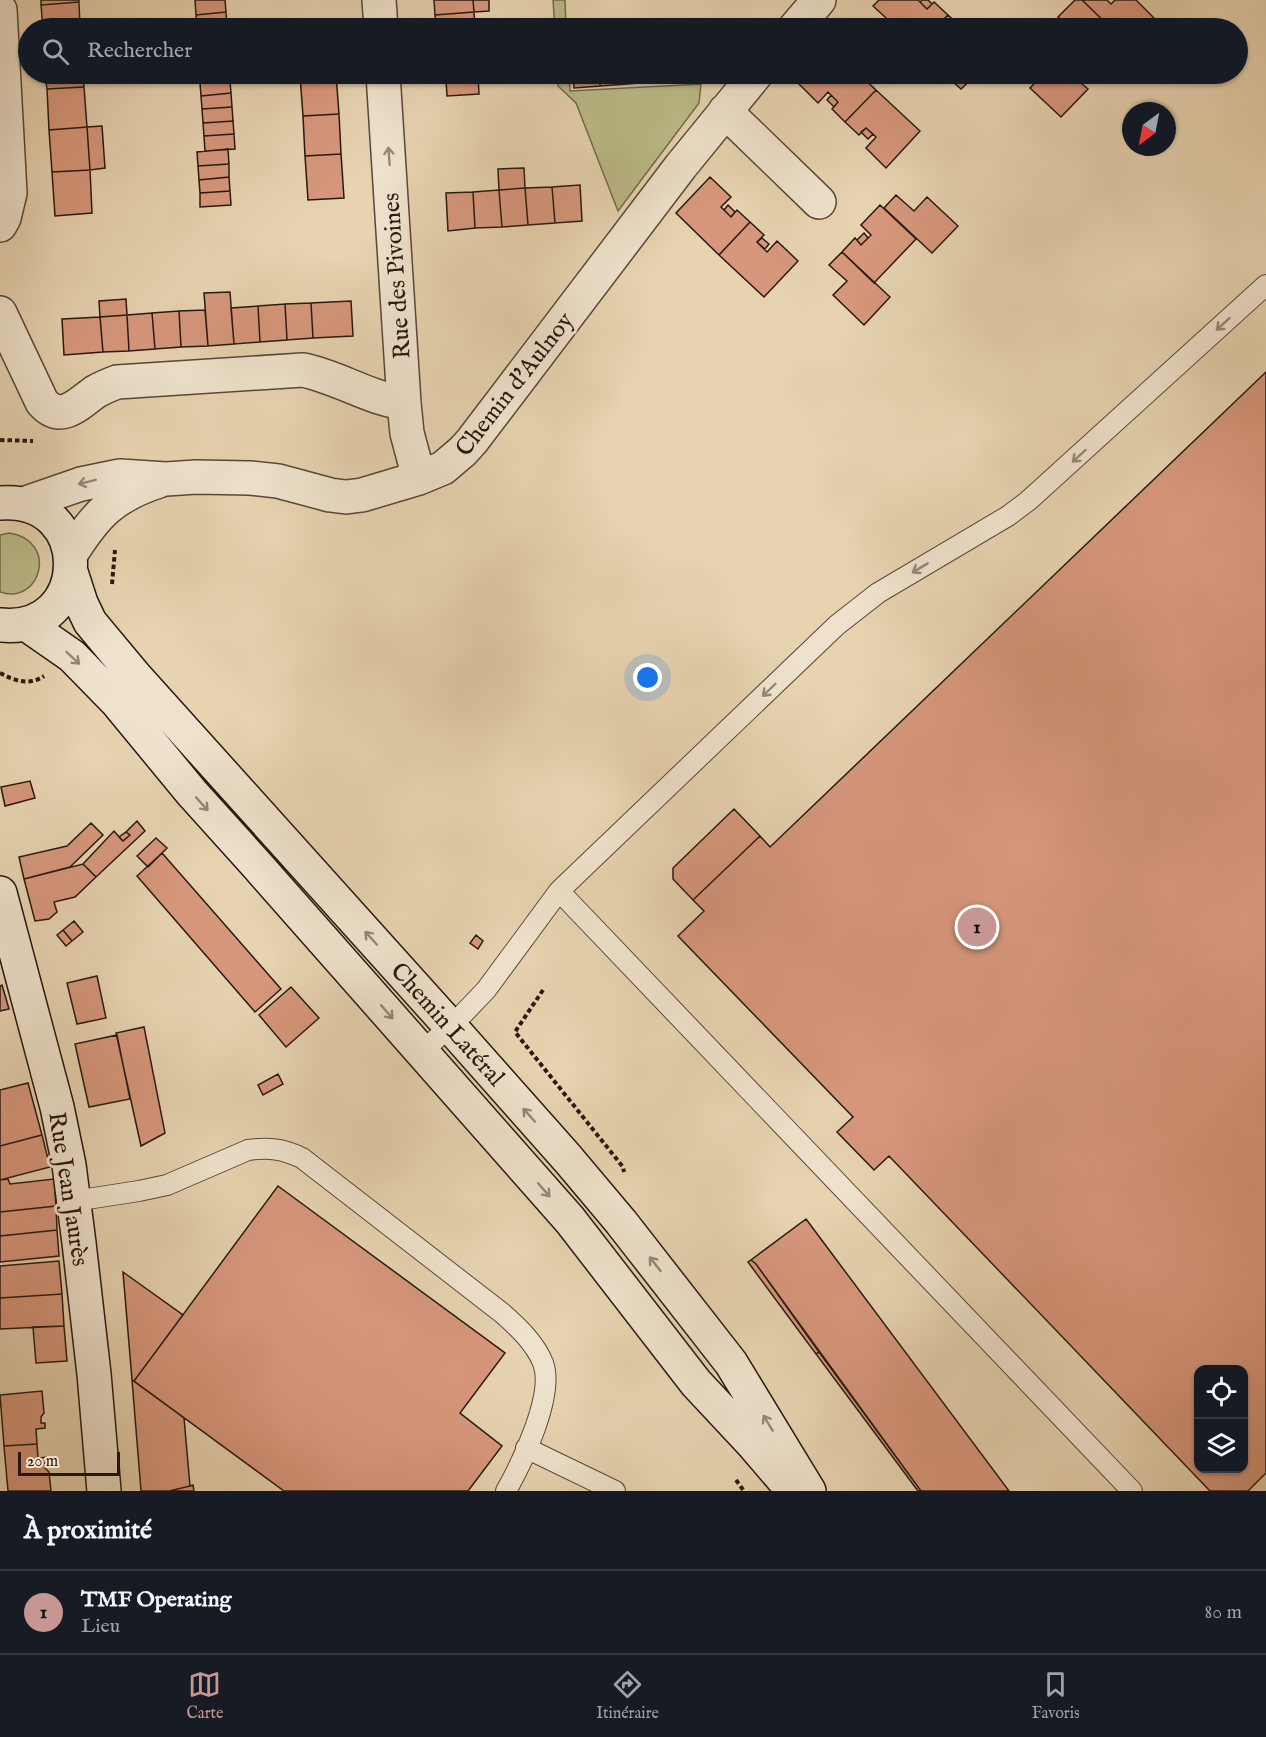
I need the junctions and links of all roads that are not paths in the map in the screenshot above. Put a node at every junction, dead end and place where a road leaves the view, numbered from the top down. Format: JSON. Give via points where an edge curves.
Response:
{"nodes":[{"id":1,"x":379,"y":0,"type":"edge"},
{"id":2,"x":819,"y":0,"type":"edge"},
{"id":3,"x":0,"y":10,"type":"edge"},
{"id":4,"x":380,"y":18,"type":"edge"},
{"id":5,"x":804,"y":18,"type":"edge"},
{"id":6,"x":384,"y":84,"type":"edge"},
{"id":7,"x":748,"y":84,"type":"edge"},
{"id":8,"x":725,"y":111,"type":"junction"},
{"id":9,"x":819,"y":202,"type":"dead end"},
{"id":10,"x":0,"y":225,"type":"edge"},
{"id":11,"x":1266,"y":285,"type":"edge"},
{"id":12,"x":0,"y":314,"type":"edge"},
{"id":13,"x":404,"y":403,"type":"junction"},
{"id":14,"x":419,"y":478,"type":"junction"},
{"id":15,"x":166,"y":479,"type":"junction"},
{"id":16,"x":12,"y":503,"type":"edge"},
{"id":17,"x":71,"y":563,"type":"junction"},
{"id":18,"x":8,"y":627,"type":"edge"},
{"id":19,"x":559,"y":891,"type":"junction"},
{"id":20,"x":0,"y":893,"type":"edge"},
{"id":21,"x":450,"y":1026,"type":"junction"},
{"id":22,"x":422,"y":1052,"type":"junction"},
{"id":23,"x":74,"y":1201,"type":"junction"},
{"id":24,"x":526,"y":1448,"type":"junction"},
{"id":25,"x":104,"y":1491,"type":"edge"},
{"id":26,"x":506,"y":1491,"type":"edge"},
{"id":27,"x":615,"y":1491,"type":"edge"},
{"id":28,"x":793,"y":1491,"type":"edge"},
{"id":29,"x":808,"y":1491,"type":"edge"},
{"id":30,"x":1132,"y":1491,"type":"edge"}],
"edges":[{"from":1,"to":4,"type":"street"},
{"from":2,"to":5,"type":"street"},
{"from":3,"to":10,"type":"street","via":[[10,193]]},
{"from":13,"to":6,"type":"street","name":"Rue des Pivoines","one_way":true},
{"from":7,"to":8,"type":"street","name":"Chemin d'Aulnoy"},
{"from":8,"to":9,"type":"street"},
{"from":8,"to":14,"type":"street","name":"Chemin d'Aulnoy","via":[[463,451],[443,468]]},
{"from":11,"to":19,"type":"lane","one_way":true,"via":[[1028,501],[878,593],[844,619]]},
{"from":12,"to":13,"type":"street","via":[[42,402],[57,412],[66,412],[117,382],[303,370]]},
{"from":13,"to":14,"type":"street","name":"Rue des Pivoines"},
{"from":14,"to":15,"type":"street","name":"Chemin d'Aulnoy","via":[[346,497],[267,480]]},
{"from":15,"to":16,"type":"street","name":"Chemin d'Aulnoy","one_way":true,"via":[[110,477]]},
{"from":15,"to":17,"type":"street","name":"Chemin d'Aulnoy","via":[[139,487],[114,501],[89,526]]},
{"from":16,"to":17,"type":"street","via":[[35,507],[51,517],[68,542]]},
{"from":17,"to":18,"type":"street","via":[[64,593],[55,607],[36,620]]},
{"from":21,"to":17,"type":"street","name":"Chemin Latéral","one_way":true,"via":[[121,659],[90,621]]},
{"from":18,"to":22,"type":"street","name":"Chemin Latéral","one_way":true,"via":[[72,656],[102,686]]},
{"from":19,"to":21,"type":"lane","via":[[486,990]]},
{"from":19,"to":30,"type":"lane"},
{"from":20,"to":23,"type":"street","name":"Rue Jean Jaurès","via":[[57,1107]]},
{"from":21,"to":22,"type":"lane"},
{"from":29,"to":21,"type":"street","name":"Chemin Latéral","one_way":true,"via":[[720,1348],[576,1168]]},
{"from":22,"to":28,"type":"street","name":"Chemin Latéral","one_way":true,"via":[[570,1220],[702,1390]]},
{"from":23,"to":24,"type":"lane","via":[[167,1185],[248,1150],[274,1148],[302,1158],[502,1313],[528,1339],[541,1359],[546,1377],[543,1402]]},
{"from":23,"to":25,"type":"street","name":"Rue Jean Jaurès"},
{"from":24,"to":26,"type":"lane"},
{"from":24,"to":27,"type":"lane"}]}
